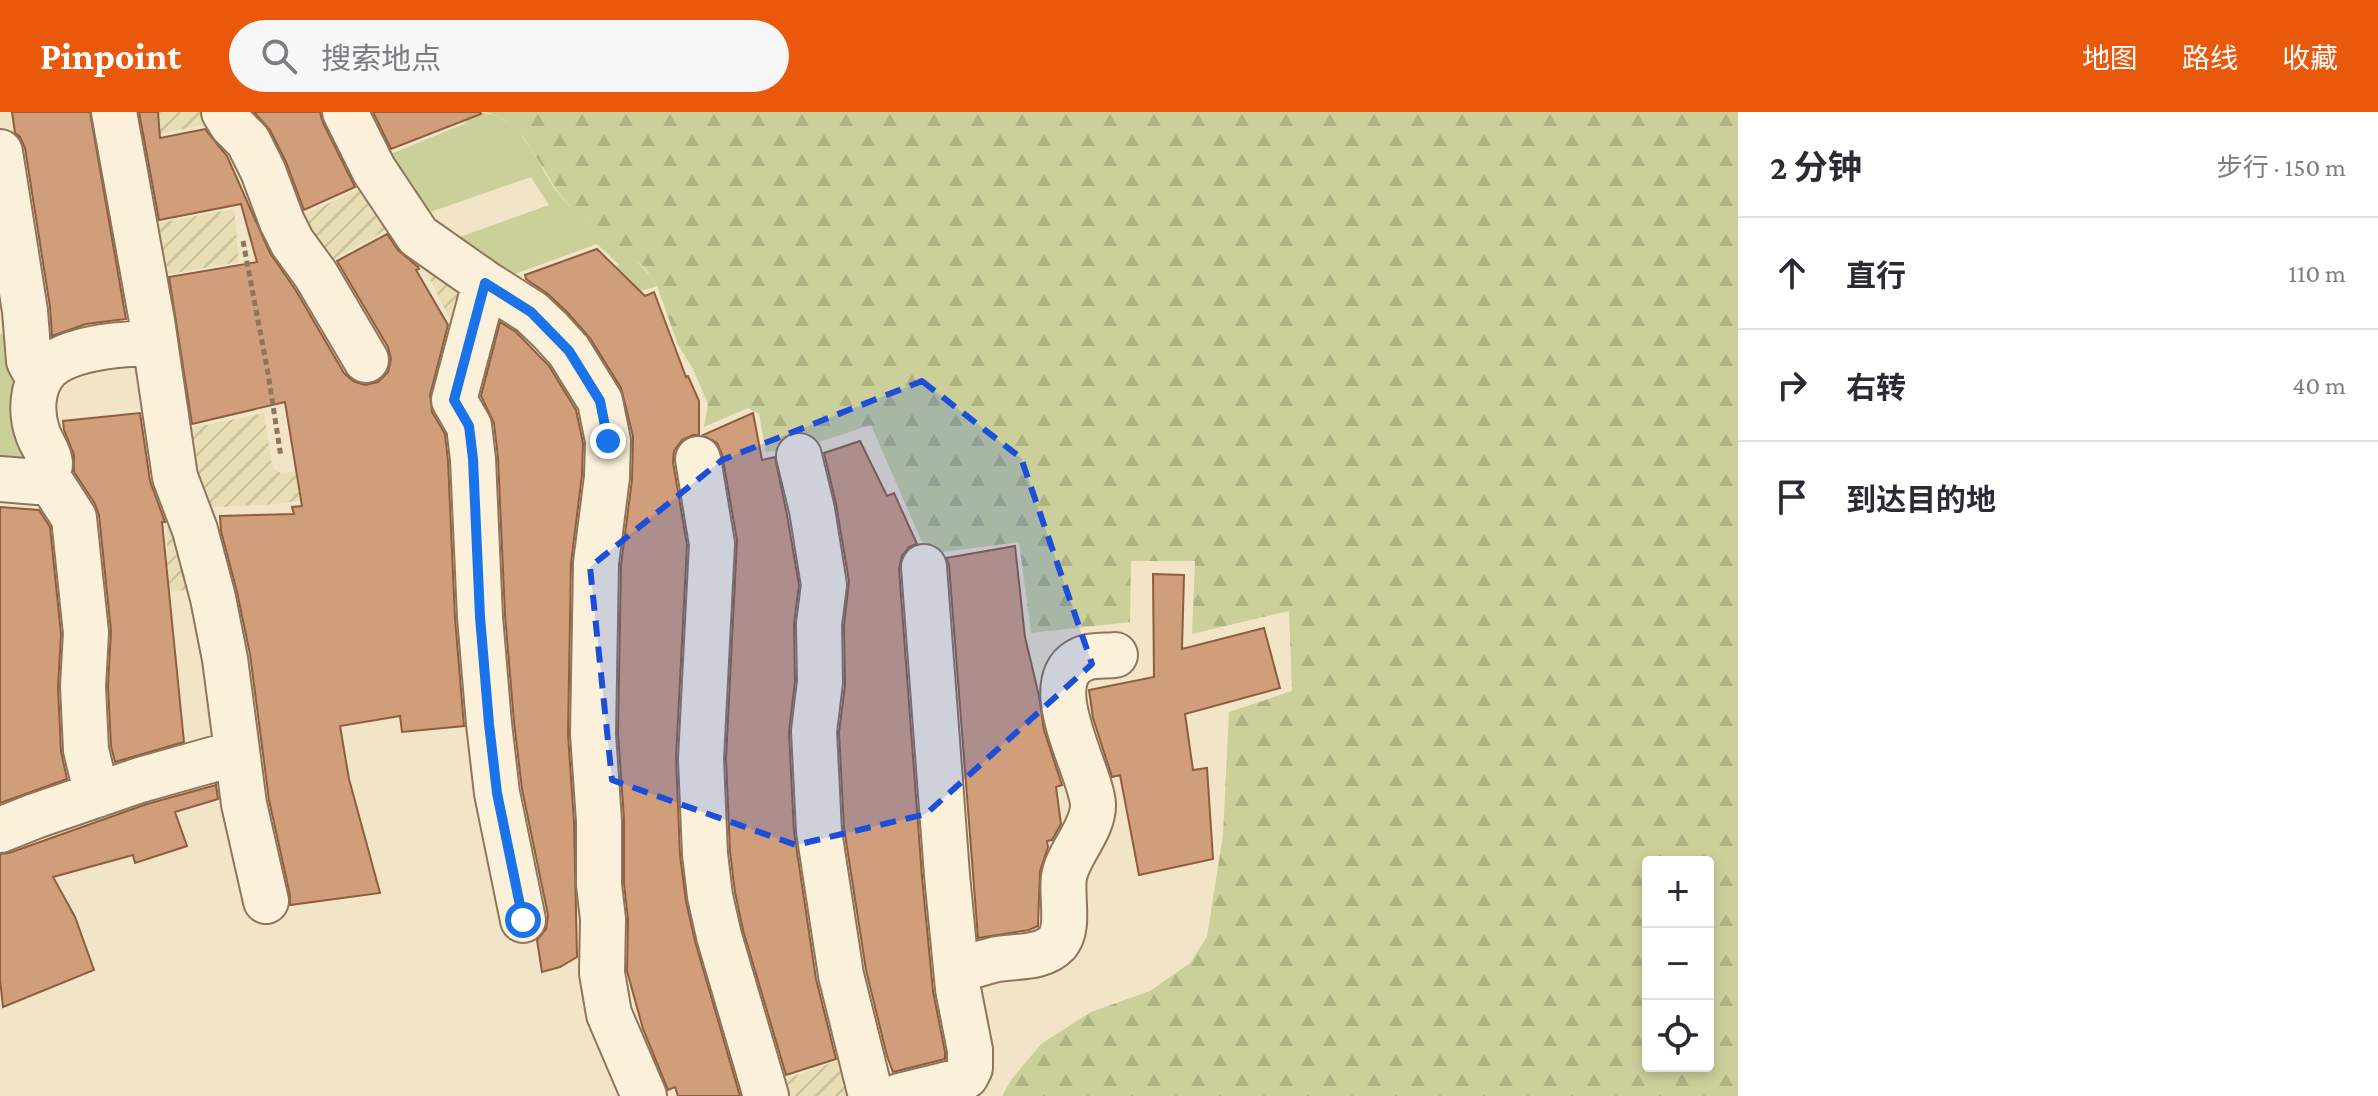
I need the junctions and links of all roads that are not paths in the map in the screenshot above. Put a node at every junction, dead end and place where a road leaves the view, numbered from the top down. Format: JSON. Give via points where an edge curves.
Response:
{"nodes":[{"id":1,"x":114,"y":112,"type":"edge"},
{"id":2,"x":224,"y":112,"type":"edge"},
{"id":3,"x":345,"y":112,"type":"edge"},
{"id":4,"x":0,"y":152,"type":"edge"},
{"id":5,"x":485,"y":283,"type":"junction"},
{"id":6,"x":155,"y":342,"type":"junction"},
{"id":7,"x":366,"y":360,"type":"dead end"},
{"id":8,"x":41,"y":375,"type":"junction"},
{"id":9,"x":799,"y":456,"type":"dead end"},
{"id":10,"x":698,"y":459,"type":"dead end"},
{"id":11,"x":47,"y":476,"type":"junction"},
{"id":12,"x":0,"y":479,"type":"edge"},
{"id":13,"x":924,"y":567,"type":"dead end"},
{"id":14,"x":1115,"y":655,"type":"dead end"},
{"id":15,"x":236,"y":753,"type":"junction"},
{"id":16,"x":97,"y":795,"type":"junction"},
{"id":17,"x":0,"y":830,"type":"edge"},
{"id":18,"x":266,"y":901,"type":"dead end"},
{"id":19,"x":523,"y":920,"type":"dead end"},
{"id":20,"x":958,"y":971,"type":"junction"},
{"id":21,"x":644,"y":1096,"type":"edge"},
{"id":22,"x":766,"y":1096,"type":"edge"},
{"id":23,"x":871,"y":1096,"type":"edge"},
{"id":24,"x":899,"y":1096,"type":"edge"}],
"edges":[{"from":1,"to":6,"type":"street"},
{"from":2,"to":7,"type":"street","via":[[248,141],[292,242]]},
{"from":3,"to":5,"type":"street","via":[[374,170],[418,236]]},
{"from":4,"to":8,"type":"street","via":[[29,361]]},
{"from":5,"to":19,"type":"street","via":[[454,400],[469,426],[489,724]]},
{"from":5,"to":21,"type":"street","via":[[531,312],[569,351],[600,401],[608,441],[594,628],[602,973],[609,1014]]},
{"from":6,"to":8,"type":"street","via":[[78,352]]},
{"from":6,"to":15,"type":"street","via":[[175,477],[213,598]]},
{"from":8,"to":11,"type":"street","via":[[33,399],[34,420],[50,465]]},
{"from":9,"to":23,"type":"street","via":[[824,585],[814,731],[819,831],[841,975]]},
{"from":10,"to":22,"type":"street","via":[[712,544],[701,759],[705,854],[719,936]]},
{"from":11,"to":12,"type":"street","via":[[37,482]]},
{"from":11,"to":16,"type":"street","via":[[74,518],[86,633],[86,750]]},
{"from":13,"to":20,"type":"street"},
{"from":14,"to":20,"type":"street","via":[[1086,657],[1064,680],[1062,699],[1093,806],[1064,875],[1064,930],[1046,951]]},
{"from":15,"to":16,"type":"street"},
{"from":15,"to":18,"type":"street"},
{"from":16,"to":17,"type":"street"},
{"from":20,"to":24,"type":"street","via":[[970,1068],[956,1082]]}]}
